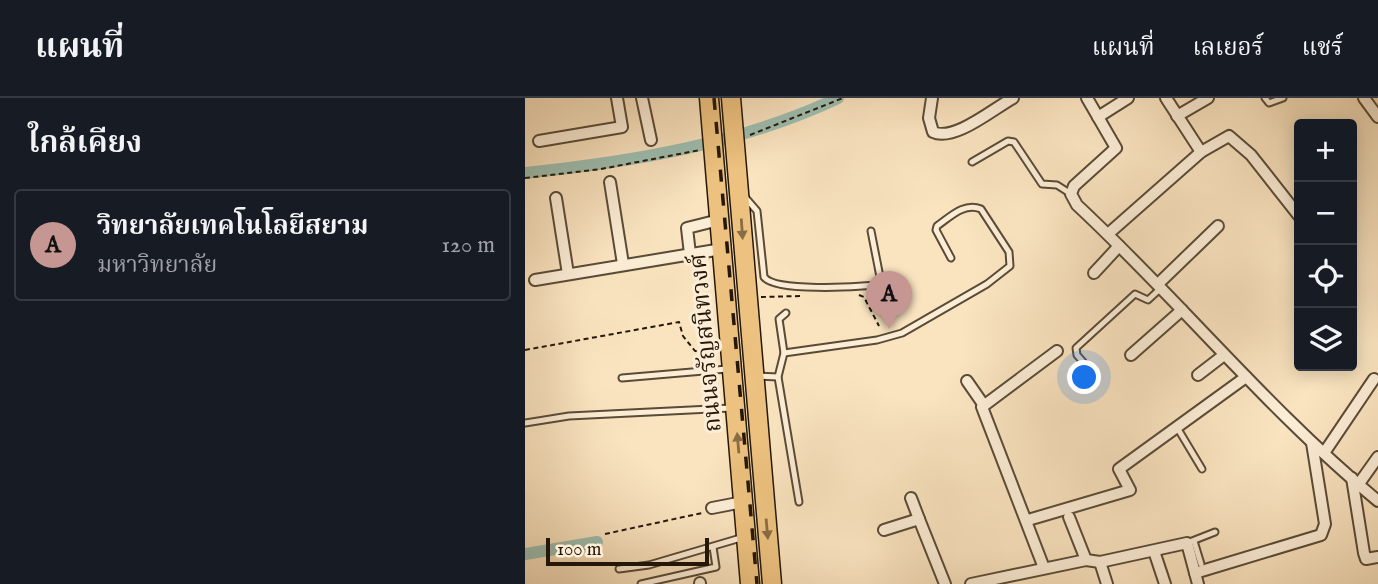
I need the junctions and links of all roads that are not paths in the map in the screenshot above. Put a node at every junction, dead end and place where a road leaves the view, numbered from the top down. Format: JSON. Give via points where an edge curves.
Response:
{"nodes":[{"id":1,"x":617,"y":98,"type":"edge"},
{"id":2,"x":642,"y":98,"type":"edge"},
{"id":3,"x":709,"y":98,"type":"edge"},
{"id":4,"x":731,"y":98,"type":"edge"},
{"id":5,"x":932,"y":98,"type":"edge"},
{"id":6,"x":1087,"y":98,"type":"edge"},
{"id":7,"x":1128,"y":98,"type":"edge"},
{"id":8,"x":1166,"y":98,"type":"edge"},
{"id":9,"x":1208,"y":98,"type":"edge"},
{"id":10,"x":1265,"y":98,"type":"edge"},
{"id":11,"x":1283,"y":98,"type":"edge"},
{"id":12,"x":1364,"y":98,"type":"edge"},
{"id":13,"x":1006,"y":100,"type":"edge"},
{"id":14,"x":1177,"y":116,"type":"junction"},
{"id":15,"x":1098,"y":117,"type":"junction"},
{"id":16,"x":1378,"y":117,"type":"edge"},
{"id":17,"x":651,"y":140,"type":"dead end"},
{"id":18,"x":539,"y":141,"type":"dead end"},
{"id":19,"x":1201,"y":152,"type":"junction"},
{"id":20,"x":972,"y":162,"type":"dead end"},
{"id":21,"x":611,"y":182,"type":"dead end"},
{"id":22,"x":739,"y":192,"type":"junction"},
{"id":23,"x":1071,"y":194,"type":"junction"},
{"id":24,"x":556,"y":198,"type":"dead end"},
{"id":25,"x":1294,"y":210,"type":"edge"},
{"id":26,"x":719,"y":220,"type":"junction"},
{"id":27,"x":1219,"y":226,"type":"dead end"},
{"id":28,"x":871,"y":231,"type":"dead end"},
{"id":29,"x":1108,"y":234,"type":"junction"},
{"id":30,"x":1119,"y":246,"type":"junction"},
{"id":31,"x":722,"y":249,"type":"junction"},
{"id":32,"x":690,"y":254,"type":"junction"},
{"id":33,"x":951,"y":258,"type":"dead end"},
{"id":34,"x":623,"y":264,"type":"junction"},
{"id":35,"x":1094,"y":273,"type":"dead end"},
{"id":36,"x":568,"y":274,"type":"junction"},
{"id":37,"x":535,"y":279,"type":"dead end"},
{"id":38,"x":877,"y":285,"type":"junction"},
{"id":39,"x":1160,"y":285,"type":"junction"},
{"id":40,"x":884,"y":300,"type":"dead end"},
{"id":41,"x":1182,"y":310,"type":"junction"},
{"id":42,"x":786,"y":313,"type":"dead end"},
{"id":43,"x":1057,"y":351,"type":"dead end"},
{"id":44,"x":784,"y":353,"type":"junction"},
{"id":45,"x":1131,"y":355,"type":"dead end"},
{"id":46,"x":1224,"y":355,"type":"junction"},
{"id":47,"x":732,"y":369,"type":"junction"},
{"id":48,"x":1091,"y":371,"type":"dead end"},
{"id":49,"x":754,"y":375,"type":"junction"},
{"id":50,"x":1198,"y":375,"type":"dead end"},
{"id":51,"x":778,"y":377,"type":"junction"},
{"id":52,"x":1246,"y":377,"type":"junction"},
{"id":53,"x":622,"y":378,"type":"dead end"},
{"id":54,"x":1374,"y":379,"type":"dead end"},
{"id":55,"x":967,"y":381,"type":"dead end"},
{"id":56,"x":983,"y":404,"type":"junction"},
{"id":57,"x":735,"y":408,"type":"junction"},
{"id":58,"x":525,"y":423,"type":"edge"},
{"id":59,"x":1178,"y":429,"type":"junction"},
{"id":60,"x":1312,"y":443,"type":"junction"},
{"id":61,"x":1324,"y":453,"type":"junction"},
{"id":62,"x":1378,"y":457,"type":"edge"},
{"id":63,"x":1202,"y":469,"type":"dead end"},
{"id":64,"x":763,"y":480,"type":"junction"},
{"id":65,"x":741,"y":482,"type":"junction"},
{"id":66,"x":1355,"y":482,"type":"junction"},
{"id":67,"x":911,"y":498,"type":"dead end"},
{"id":68,"x":1378,"y":501,"type":"edge"},
{"id":69,"x":743,"y":502,"type":"junction"},
{"id":70,"x":799,"y":502,"type":"dead end"},
{"id":71,"x":712,"y":508,"type":"road end"},
{"id":72,"x":1069,"y":517,"type":"dead end"},
{"id":73,"x":919,"y":519,"type":"junction"},
{"id":74,"x":1028,"y":520,"type":"junction"},
{"id":75,"x":884,"y":530,"type":"dead end"},
{"id":76,"x":1215,"y":532,"type":"dead end"},
{"id":77,"x":746,"y":537,"type":"junction"},
{"id":78,"x":1191,"y":542,"type":"junction"},
{"id":79,"x":713,"y":547,"type":"junction"},
{"id":80,"x":1154,"y":551,"type":"junction"},
{"id":81,"x":1378,"y":557,"type":"edge"},
{"id":82,"x":1086,"y":560,"type":"junction"},
{"id":83,"x":1100,"y":562,"type":"junction"},
{"id":84,"x":1044,"y":568,"type":"junction"},
{"id":85,"x":619,"y":569,"type":"dead end"},
{"id":86,"x":1198,"y":574,"type":"edge"},
{"id":87,"x":641,"y":584,"type":"edge"},
{"id":88,"x":750,"y":584,"type":"edge"},
{"id":89,"x":772,"y":584,"type":"edge"},
{"id":90,"x":945,"y":584,"type":"edge"},
{"id":91,"x":971,"y":584,"type":"edge"},
{"id":92,"x":1107,"y":584,"type":"edge"},
{"id":93,"x":1165,"y":584,"type":"edge"}],
"edges":[{"from":1,"to":18,"type":"street","via":[[622,127]]},
{"from":2,"to":17,"type":"street"},
{"from":3,"to":26,"type":"main road","name":"ถนนจรัญสนิทวงศ์"},
{"from":4,"to":22,"type":"main road","name":"ถนนจรัญสนิทวงศ์","via":[[738,135]]},
{"from":5,"to":13,"type":"street","via":[[929,125],[939,135],[958,132]]},
{"from":6,"to":15,"type":"street"},
{"from":7,"to":15,"type":"street"},
{"from":8,"to":14,"type":"street"},
{"from":9,"to":14,"type":"street"},
{"from":10,"to":11,"type":"lane","via":[[1269,103]]},
{"from":12,"to":16,"type":"street"},
{"from":14,"to":19,"type":"street"},
{"from":15,"to":23,"type":"street","via":[[1117,148],[1074,186]]},
{"from":19,"to":25,"type":"street","via":[[1229,136]]},
{"from":19,"to":29,"type":"street"},
{"from":20,"to":23,"type":"lane","via":[[1014,142],[1042,184],[1057,185]]},
{"from":21,"to":34,"type":"street"},
{"from":22,"to":38,"type":"lane","via":[[757,211],[767,282],[783,286]]},
{"from":22,"to":49,"type":"main road","name":"ถนนจรัญสนิทวงศ์","one_way":true},
{"from":23,"to":29,"type":"street"},
{"from":24,"to":36,"type":"street"},
{"from":26,"to":31,"type":"main road","name":"ถนนจรัญสนิทวงศ์"},
{"from":26,"to":32,"type":"street","via":[[687,229]]},
{"from":27,"to":39,"type":"street"},
{"from":28,"to":38,"type":"lane","via":[[881,267]]},
{"from":29,"to":30,"type":"street"},
{"from":30,"to":35,"type":"street"},
{"from":30,"to":39,"type":"street"},
{"from":31,"to":32,"type":"street"},
{"from":31,"to":47,"type":"main road","name":"ถนนจรัญสนิทวงศ์"},
{"from":32,"to":34,"type":"street"},
{"from":33,"to":44,"type":"lane","via":[[937,226],[974,206],[981,209],[1009,252],[1010,266],[902,333]]},
{"from":34,"to":36,"type":"street"},
{"from":36,"to":37,"type":"street"},
{"from":38,"to":40,"type":"lane"},
{"from":39,"to":41,"type":"street"},
{"from":39,"to":48,"type":"lane","via":[[1148,299],[1135,295],[1076,348]]},
{"from":41,"to":45,"type":"street"},
{"from":41,"to":46,"type":"street"},
{"from":42,"to":44,"type":"lane","via":[[779,319]]},
{"from":43,"to":56,"type":"street"},
{"from":44,"to":51,"type":"lane"},
{"from":46,"to":50,"type":"street"},
{"from":46,"to":52,"type":"street"},
{"from":47,"to":53,"type":"lane"},
{"from":47,"to":57,"type":"main road","name":"ถนนจรัญสนิทวงศ์"},
{"from":49,"to":51,"type":"lane"},
{"from":49,"to":64,"type":"main road","name":"ถนนจรัญสนิทวงศ์"},
{"from":51,"to":70,"type":"lane"},
{"from":52,"to":59,"type":"street"},
{"from":52,"to":60,"type":"street"},
{"from":54,"to":61,"type":"street"},
{"from":55,"to":56,"type":"street"},
{"from":56,"to":74,"type":"street"},
{"from":57,"to":58,"type":"lane","via":[[569,416]]},
{"from":65,"to":57,"type":"main road","name":"ถนนจรัญสนิทวงศ์","one_way":true},
{"from":59,"to":63,"type":"lane"},
{"from":59,"to":74,"type":"street","via":[[1119,469],[1130,490]]},
{"from":60,"to":61,"type":"street"},
{"from":60,"to":86,"type":"street","via":[[1325,524],[1321,535]]},
{"from":61,"to":66,"type":"street"},
{"from":62,"to":66,"type":"street"},
{"from":64,"to":65,"type":"main road"},
{"from":64,"to":89,"type":"main road","name":"ถนนจรัญสนิทวงศ์","one_way":true},
{"from":65,"to":69,"type":"main road","name":"ถนนจรัญสนิทวงศ์"},
{"from":66,"to":68,"type":"street"},
{"from":66,"to":81,"type":"street","via":[[1364,553],[1370,560]]},
{"from":67,"to":73,"type":"street"},
{"from":69,"to":71,"type":"street"},
{"from":69,"to":77,"type":"main road","name":"ถนนจรัญสนิทวงศ์"},
{"from":72,"to":82,"type":"street"},
{"from":73,"to":75,"type":"street"},
{"from":73,"to":90,"type":"street"},
{"from":74,"to":84,"type":"street"},
{"from":76,"to":78,"type":"lane"},
{"from":77,"to":79,"type":"lane"},
{"from":77,"to":88,"type":"main road","name":"ถนนจรัญสนิทวงศ์"},
{"from":78,"to":80,"type":"street"},
{"from":78,"to":86,"type":"street"},
{"from":79,"to":85,"type":"lane"},
{"from":79,"to":87,"type":"lane","via":[[716,567]]},
{"from":80,"to":83,"type":"street"},
{"from":80,"to":93,"type":"street"},
{"from":82,"to":83,"type":"street"},
{"from":82,"to":84,"type":"street"},
{"from":83,"to":92,"type":"street"},
{"from":84,"to":91,"type":"street"}]}
